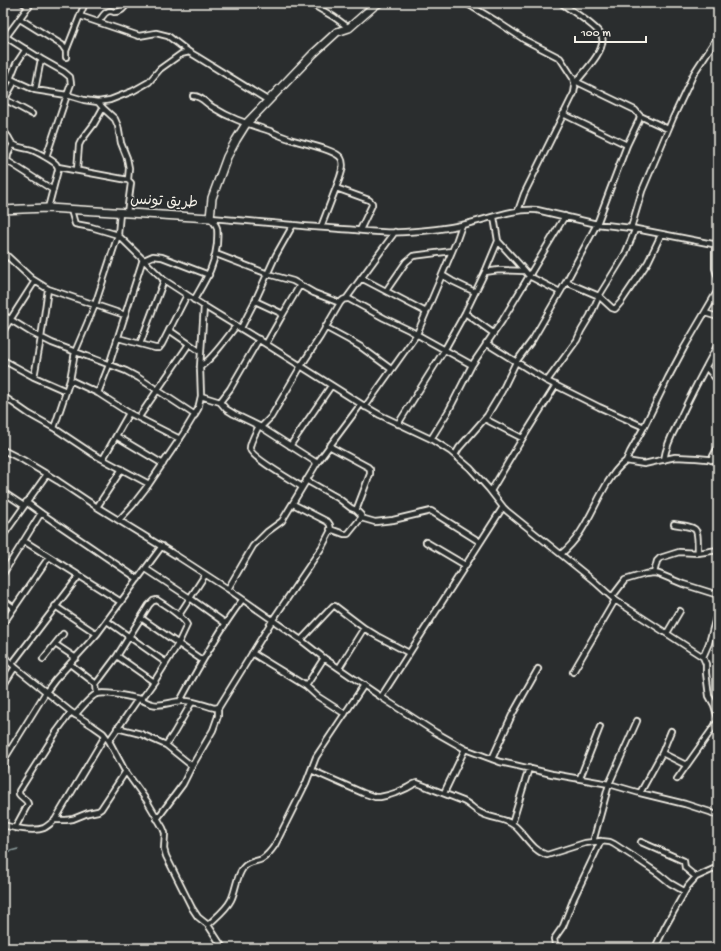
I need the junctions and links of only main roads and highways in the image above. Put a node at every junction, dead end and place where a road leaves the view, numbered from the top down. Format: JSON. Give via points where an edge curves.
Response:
{"nodes":[{"id":1,"x":379,"y":3,"type":"edge"},
{"id":2,"x":3,"y":210,"type":"edge"}],
"edges":[{"from":1,"to":2,"type":"main road","name":"طريق تونس","via":[[349,28],[337,32],[246,124],[227,157],[212,198],[210,218],[48,208]]}]}
